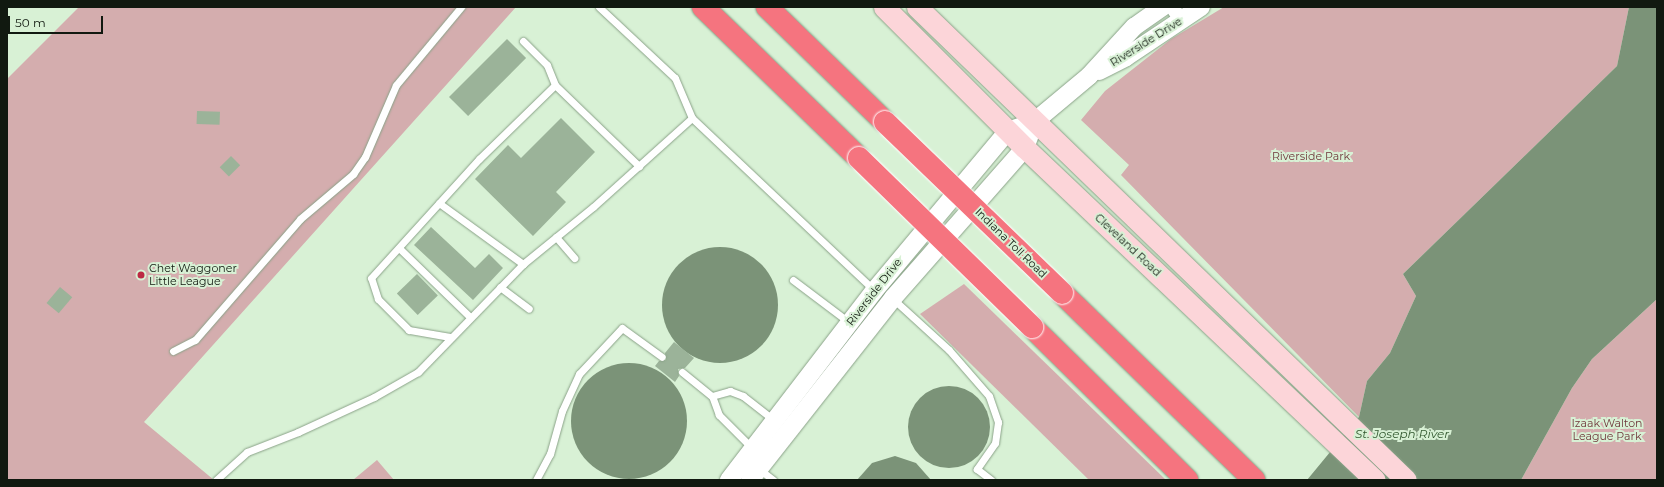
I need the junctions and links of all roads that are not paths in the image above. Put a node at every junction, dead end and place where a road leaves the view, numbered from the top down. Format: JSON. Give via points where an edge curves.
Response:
{"nodes":[{"id":1,"x":462,"y":7,"type":"edge"},
{"id":2,"x":599,"y":7,"type":"edge"},
{"id":3,"x":703,"y":7,"type":"edge"},
{"id":4,"x":767,"y":7,"type":"edge"},
{"id":5,"x":884,"y":7,"type":"edge"},
{"id":6,"x":917,"y":7,"type":"edge"},
{"id":7,"x":1163,"y":7,"type":"edge"},
{"id":8,"x":1201,"y":7,"type":"edge"},
{"id":9,"x":1176,"y":14,"type":"edge"},
{"id":10,"x":523,"y":41,"type":"dead end"},
{"id":11,"x":1089,"y":76,"type":"junction"},
{"id":12,"x":556,"y":85,"type":"junction"},
{"id":13,"x":692,"y":118,"type":"junction"},
{"id":14,"x":1034,"y":122,"type":"junction"},
{"id":15,"x":1008,"y":131,"type":"junction"},
{"id":16,"x":1025,"y":148,"type":"junction"},
{"id":17,"x":639,"y":166,"type":"junction"},
{"id":18,"x":439,"y":203,"type":"junction"},
{"id":19,"x":556,"y":237,"type":"junction"},
{"id":20,"x":399,"y":248,"type":"junction"},
{"id":21,"x":574,"y":258,"type":"dead end"},
{"id":22,"x":523,"y":264,"type":"junction"},
{"id":23,"x":793,"y":280,"type":"dead end"},
{"id":24,"x":500,"y":287,"type":"junction"},
{"id":25,"x":884,"y":294,"type":"junction"},
{"id":26,"x":529,"y":309,"type":"dead end"},
{"id":27,"x":470,"y":317,"type":"junction"},
{"id":28,"x":851,"y":323,"type":"junction"},
{"id":29,"x":450,"y":337,"type":"junction"},
{"id":30,"x":173,"y":351,"type":"dead end"},
{"id":31,"x":662,"y":357,"type":"dead end"},
{"id":32,"x":682,"y":372,"type":"dead end"},
{"id":33,"x":712,"y":396,"type":"junction"},
{"id":34,"x":782,"y":426,"type":"junction"},
{"id":35,"x":754,"y":450,"type":"junction"},
{"id":36,"x":754,"y":474,"type":"edge"},
{"id":37,"x":1248,"y":474,"type":"edge"},
{"id":38,"x":216,"y":480,"type":"edge"},
{"id":39,"x":536,"y":480,"type":"edge"},
{"id":40,"x":729,"y":480,"type":"edge"},
{"id":41,"x":773,"y":480,"type":"edge"},
{"id":42,"x":991,"y":480,"type":"edge"},
{"id":43,"x":1187,"y":480,"type":"edge"},
{"id":44,"x":1375,"y":480,"type":"edge"},
{"id":45,"x":1406,"y":480,"type":"edge"}],
"edges":[{"from":1,"to":30,"type":"lane","via":[[396,85],[368,151],[353,174],[300,219],[194,340]]},
{"from":2,"to":13,"type":"lane","via":[[675,78]]},
{"from":3,"to":43,"type":"highway","bridge":true},
{"from":4,"to":37,"type":"highway","name":"Indiana Toll Road","bridge":true},
{"from":5,"to":15,"type":"main road","name":"Cleveland Road"},
{"from":6,"to":14,"type":"main road"},
{"from":7,"to":11,"type":"street","name":"Riverside Drive","via":[[1134,27]]},
{"from":8,"to":9,"type":"street","name":"Riverside Drive"},
{"from":9,"to":11,"type":"street","name":"Riverside Drive","via":[[1126,58]]},
{"from":10,"to":12,"type":"lane","via":[[547,64]]},
{"from":11,"to":14,"type":"street","name":"Riverside Drive"},
{"from":12,"to":17,"type":"lane"},
{"from":12,"to":18,"type":"lane","via":[[479,159]]},
{"from":13,"to":17,"type":"lane"},
{"from":13,"to":25,"type":"lane"},
{"from":14,"to":15,"type":"street","name":"Riverside Drive"},
{"from":14,"to":16,"type":"street","name":"Riverside Drive"},
{"from":14,"to":45,"type":"main road"},
{"from":15,"to":16,"type":"main road","name":"Cleveland Road"},
{"from":15,"to":25,"type":"street","name":"Riverside Drive"},
{"from":16,"to":25,"type":"street","name":"Riverside Drive"},
{"from":16,"to":44,"type":"main road","name":"Cleveland Road"},
{"from":17,"to":19,"type":"lane"},
{"from":18,"to":20,"type":"lane"},
{"from":18,"to":22,"type":"lane"},
{"from":19,"to":21,"type":"lane"},
{"from":19,"to":22,"type":"lane"},
{"from":20,"to":27,"type":"lane"},
{"from":20,"to":29,"type":"lane","via":[[371,278],[378,299],[408,330]]},
{"from":22,"to":24,"type":"lane"},
{"from":23,"to":28,"type":"lane"},
{"from":24,"to":26,"type":"lane"},
{"from":24,"to":27,"type":"lane"},
{"from":25,"to":28,"type":"street","name":"Riverside Drive"},
{"from":25,"to":34,"type":"street","name":"Riverside Drive"},
{"from":25,"to":42,"type":"lane","via":[[949,350],[989,396],[998,422],[995,443],[977,469]]},
{"from":27,"to":29,"type":"lane"},
{"from":28,"to":34,"type":"street","name":"Riverside Drive"},
{"from":29,"to":38,"type":"lane","via":[[418,372],[374,397],[247,452]]},
{"from":31,"to":39,"type":"lane","via":[[622,328],[580,374],[562,411],[550,454]]},
{"from":32,"to":33,"type":"lane"},
{"from":33,"to":34,"type":"lane","via":[[730,391],[743,396]]},
{"from":33,"to":35,"type":"lane","via":[[719,415]]},
{"from":34,"to":35,"type":"street","name":"Riverside Drive"},
{"from":34,"to":36,"type":"street","name":"Riverside Drive"},
{"from":35,"to":36,"type":"lane"},
{"from":35,"to":40,"type":"street","name":"Riverside Drive"},
{"from":36,"to":41,"type":"lane"}]}
